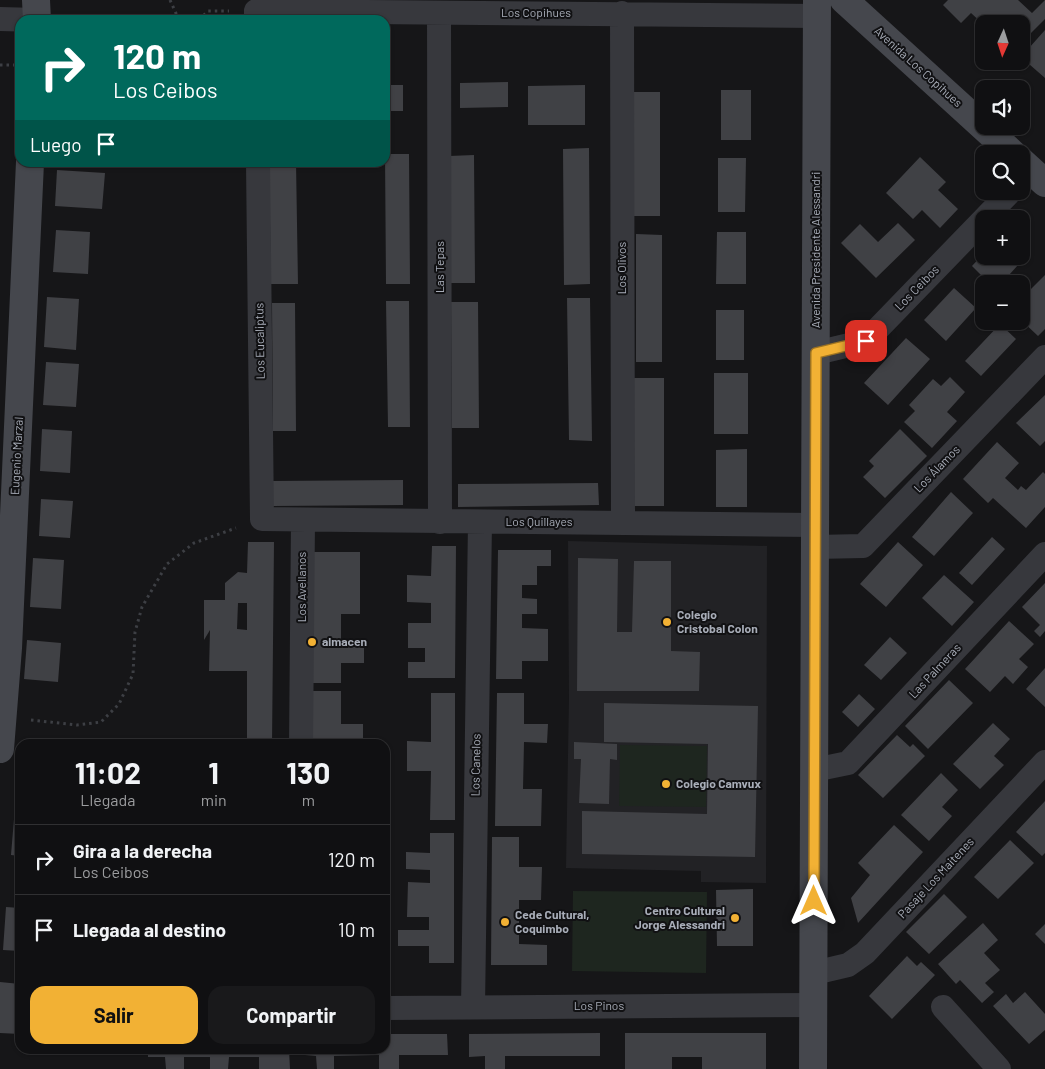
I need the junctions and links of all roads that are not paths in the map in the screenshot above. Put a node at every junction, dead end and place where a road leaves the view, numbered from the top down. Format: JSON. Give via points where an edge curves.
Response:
{"nodes":[{"id":1,"x":36,"y":0,"type":"edge"},
{"id":2,"x":844,"y":0,"type":"edge"},
{"id":3,"x":358,"y":6,"type":"edge"},
{"id":4,"x":694,"y":7,"type":"edge"},
{"id":5,"x":817,"y":8,"type":"edge"},
{"id":6,"x":440,"y":13,"type":"junction"},
{"id":7,"x":622,"y":13,"type":"junction"},
{"id":8,"x":37,"y":15,"type":"edge"},
{"id":9,"x":256,"y":15,"type":"edge"},
{"id":10,"x":0,"y":19,"type":"edge"},
{"id":11,"x":15,"y":19,"type":"edge"},
{"id":12,"x":999,"y":145,"type":"edge"},
{"id":13,"x":30,"y":167,"type":"edge"},
{"id":14,"x":258,"y":167,"type":"edge"},
{"id":15,"x":1002,"y":200,"type":"edge"},
{"id":16,"x":993,"y":210,"type":"edge"},
{"id":17,"x":975,"y":228,"type":"edge"},
{"id":18,"x":816,"y":353,"type":"junction"},
{"id":19,"x":1045,"y":357,"type":"edge"},
{"id":20,"x":262,"y":519,"type":"joint"},
{"id":21,"x":303,"y":521,"type":"junction"},
{"id":22,"x":440,"y":522,"type":"junction"},
{"id":23,"x":480,"y":522,"type":"junction"},
{"id":24,"x":622,"y":523,"type":"junction"},
{"id":25,"x":815,"y":536,"type":"junction"},
{"id":26,"x":1045,"y":554,"type":"edge"},
{"id":27,"x":4,"y":648,"type":"edge"},
{"id":28,"x":301,"y":739,"type":"edge"},
{"id":29,"x":0,"y":749,"type":"edge"},
{"id":30,"x":1045,"y":762,"type":"edge"},
{"id":31,"x":814,"y":770,"type":"junction"},
{"id":32,"x":814,"y":973,"type":"junction"},
{"id":33,"x":814,"y":1005,"type":"junction"},
{"id":34,"x":473,"y":1007,"type":"junction"},
{"id":35,"x":943,"y":1007,"type":"dead end"},
{"id":36,"x":390,"y":1008,"type":"edge"},
{"id":37,"x":813,"y":1069,"type":"edge"},
{"id":38,"x":999,"y":1069,"type":"edge"}],
"edges":[{"from":1,"to":8,"type":"main road"},
{"from":2,"to":12,"type":"main road","name":"Avenida Los Copihues"},
{"from":3,"to":6,"type":"street","name":"Los Copihues"},
{"from":3,"to":9,"type":"street","name":"Los Copihues"},
{"from":4,"to":5,"type":"street","name":"Los Copihues"},
{"from":4,"to":7,"type":"street","name":"Los Copihues"},
{"from":5,"to":18,"type":"main road","name":"Avenida Presidente Alessandri"},
{"from":6,"to":7,"type":"street","name":"Los Copihues"},
{"from":6,"to":22,"type":"street","name":"Las Tepas"},
{"from":7,"to":24,"type":"street","name":"Los Olivos"},
{"from":10,"to":11,"type":"street"},
{"from":13,"to":27,"type":"main road","name":"Eugenio Marzal"},
{"from":14,"to":20,"type":"street","name":"Los Eucaliptus"},
{"from":15,"to":16,"type":"street","name":"Los Ceibos"},
{"from":17,"to":18,"type":"street","name":"Los Ceibos","via":[[866,341]]},
{"from":18,"to":25,"type":"main road","name":"Avenida Presidente Alessandri"},
{"from":19,"to":25,"type":"street","name":"Los Álamos","via":[[863,546]]},
{"from":20,"to":21,"type":"street","name":"Los Quillayes"},
{"from":21,"to":22,"type":"street","name":"Los Quillayes"},
{"from":21,"to":28,"type":"street","name":"Los Avellanos"},
{"from":22,"to":23,"type":"street","name":"Los Quillayes"},
{"from":23,"to":24,"type":"street","name":"Los Quillayes"},
{"from":23,"to":34,"type":"street","name":"Los Canelos"},
{"from":24,"to":25,"type":"street","name":"Los Quillayes"},
{"from":25,"to":31,"type":"main road","name":"Avenida Presidente Alessandri"},
{"from":26,"to":31,"type":"street","name":"Las Palmeras","via":[[848,763]]},
{"from":27,"to":29,"type":"main road","name":"Eugenio Marzal"},
{"from":30,"to":32,"type":"street","name":"Pasaje Los Maitenes","via":[[865,953],[848,965]]},
{"from":31,"to":32,"type":"main road","name":"Avenida Presidente Alessandri"},
{"from":32,"to":33,"type":"main road","name":"Avenida Presidente Alessandri"},
{"from":33,"to":34,"type":"street","name":"Los Pinos"},
{"from":33,"to":37,"type":"main road","name":"Avenida Presidente Alessandri"},
{"from":34,"to":36,"type":"street","name":"Los Pinos"},
{"from":35,"to":38,"type":"street"}]}
